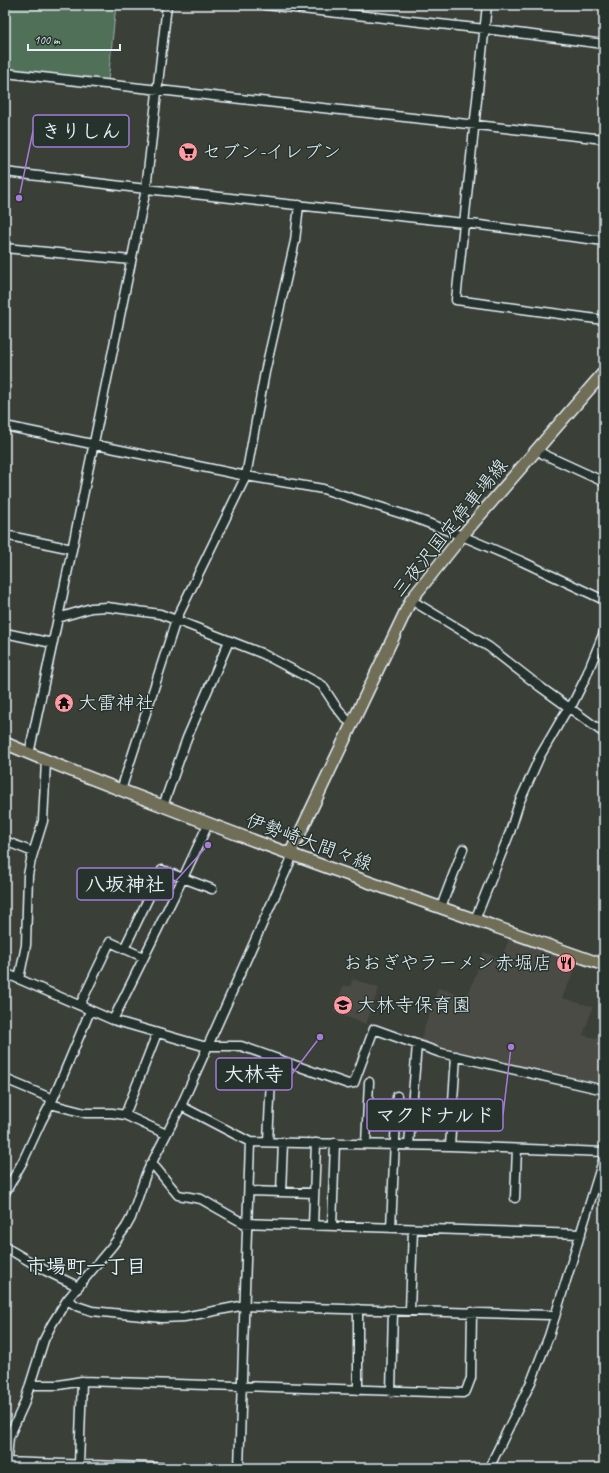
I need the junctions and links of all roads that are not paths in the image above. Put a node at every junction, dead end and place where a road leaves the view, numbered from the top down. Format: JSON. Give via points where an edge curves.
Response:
{"nodes":[{"id":1,"x":167,"y":5,"type":"edge"},
{"id":2,"x":265,"y":5,"type":"edge"},
{"id":3,"x":488,"y":5,"type":"edge"},
{"id":4,"x":485,"y":29,"type":"junction"},
{"id":5,"x":604,"y":44,"type":"edge"},
{"id":6,"x":5,"y":73,"type":"edge"},
{"id":7,"x":158,"y":90,"type":"junction"},
{"id":8,"x":474,"y":124,"type":"junction"},
{"id":9,"x":604,"y":140,"type":"edge"},
{"id":10,"x":5,"y":174,"type":"edge"},
{"id":11,"x":146,"y":189,"type":"junction"},
{"id":12,"x":299,"y":205,"type":"junction"},
{"id":13,"x":464,"y":222,"type":"junction"},
{"id":14,"x":604,"y":241,"type":"edge"},
{"id":15,"x":5,"y":248,"type":"edge"},
{"id":16,"x":131,"y":260,"type":"junction"},
{"id":17,"x":604,"y":320,"type":"edge"},
{"id":18,"x":602,"y":379,"type":"edge"},
{"id":19,"x":5,"y":426,"type":"edge"},
{"id":20,"x":94,"y":445,"type":"junction"},
{"id":21,"x":538,"y":449,"type":"junction"},
{"id":22,"x":246,"y":476,"type":"junction"},
{"id":23,"x":604,"y":482,"type":"edge"},
{"id":24,"x":5,"y":535,"type":"edge"},
{"id":25,"x":462,"y":536,"type":"junction"},
{"id":26,"x":72,"y":549,"type":"junction"},
{"id":27,"x":411,"y":600,"type":"junction"},
{"id":28,"x":604,"y":600,"type":"edge"},
{"id":29,"x":58,"y":618,"type":"junction"},
{"id":30,"x":176,"y":620,"type":"junction"},
{"id":31,"x":604,"y":632,"type":"edge"},
{"id":32,"x":5,"y":633,"type":"edge"},
{"id":33,"x":229,"y":641,"type":"junction"},
{"id":34,"x":52,"y":643,"type":"junction"},
{"id":35,"x":570,"y":708,"type":"junction"},
{"id":36,"x":352,"y":723,"type":"junction"},
{"id":37,"x":604,"y":733,"type":"edge"},
{"id":38,"x":5,"y":743,"type":"edge"},
{"id":39,"x":29,"y":754,"type":"junction"},
{"id":40,"x":46,"y":761,"type":"junction"},
{"id":41,"x":121,"y":790,"type":"junction"},
{"id":42,"x":163,"y":806,"type":"junction"},
{"id":43,"x":208,"y":824,"type":"junction"},
{"id":44,"x":5,"y":841,"type":"edge"},
{"id":45,"x":462,"y":849,"type":"dead end"},
{"id":46,"x":32,"y":852,"type":"junction"},
{"id":47,"x":290,"y":854,"type":"junction"},
{"id":48,"x":183,"y":878,"type":"junction"},
{"id":49,"x":212,"y":889,"type":"dead end"},
{"id":50,"x":440,"y":908,"type":"junction"},
{"id":51,"x":475,"y":920,"type":"junction"},
{"id":52,"x":124,"y":949,"type":"junction"},
{"id":53,"x":143,"y":957,"type":"junction"},
{"id":54,"x":604,"y":965,"type":"edge"},
{"id":55,"x":5,"y":973,"type":"edge"},
{"id":56,"x":19,"y":979,"type":"junction"},
{"id":57,"x":80,"y":1005,"type":"junction"},
{"id":58,"x":90,"y":1011,"type":"junction"},
{"id":59,"x":113,"y":1020,"type":"junction"},
{"id":60,"x":157,"y":1033,"type":"junction"},
{"id":61,"x":417,"y":1044,"type":"junction"},
{"id":62,"x":207,"y":1046,"type":"junction"},
{"id":63,"x":456,"y":1056,"type":"junction"},
{"id":64,"x":272,"y":1057,"type":"junction"},
{"id":65,"x":5,"y":1079,"type":"edge"},
{"id":66,"x":369,"y":1082,"type":"dead end"},
{"id":67,"x":604,"y":1090,"type":"edge"},
{"id":68,"x":397,"y":1096,"type":"dead end"},
{"id":69,"x":51,"y":1102,"type":"junction"},
{"id":70,"x":181,"y":1106,"type":"junction"},
{"id":71,"x":125,"y":1115,"type":"junction"},
{"id":72,"x":166,"y":1134,"type":"junction"},
{"id":73,"x":250,"y":1142,"type":"junction"},
{"id":74,"x":268,"y":1142,"type":"junction"},
{"id":75,"x":283,"y":1142,"type":"junction"},
{"id":76,"x":316,"y":1143,"type":"junction"},
{"id":77,"x":335,"y":1143,"type":"junction"},
{"id":78,"x":366,"y":1144,"type":"junction"},
{"id":79,"x":395,"y":1145,"type":"junction"},
{"id":80,"x":409,"y":1145,"type":"junction"},
{"id":81,"x":450,"y":1146,"type":"junction"},
{"id":82,"x":516,"y":1149,"type":"junction"},
{"id":83,"x":604,"y":1152,"type":"edge"},
{"id":84,"x":604,"y":1157,"type":"edge"},
{"id":85,"x":150,"y":1164,"type":"junction"},
{"id":86,"x":248,"y":1191,"type":"junction"},
{"id":87,"x":281,"y":1192,"type":"junction"},
{"id":88,"x":5,"y":1193,"type":"edge"},
{"id":89,"x":314,"y":1193,"type":"junction"},
{"id":90,"x":515,"y":1198,"type":"dead end"},
{"id":91,"x":247,"y":1224,"type":"junction"},
{"id":92,"x":314,"y":1226,"type":"junction"},
{"id":93,"x":332,"y":1226,"type":"junction"},
{"id":94,"x":391,"y":1228,"type":"junction"},
{"id":95,"x":413,"y":1228,"type":"junction"},
{"id":96,"x":580,"y":1234,"type":"junction"},
{"id":97,"x":5,"y":1247,"type":"edge"},
{"id":98,"x":77,"y":1289,"type":"junction"},
{"id":99,"x":67,"y":1300,"type":"junction"},
{"id":100,"x":245,"y":1306,"type":"junction"},
{"id":101,"x":358,"y":1309,"type":"junction"},
{"id":102,"x":393,"y":1310,"type":"junction"},
{"id":103,"x":410,"y":1310,"type":"junction"},
{"id":104,"x":472,"y":1312,"type":"junction"},
{"id":105,"x":555,"y":1317,"type":"junction"},
{"id":106,"x":82,"y":1381,"type":"junction"},
{"id":107,"x":31,"y":1385,"type":"junction"},
{"id":108,"x":242,"y":1387,"type":"junction"},
{"id":109,"x":358,"y":1390,"type":"junction"},
{"id":110,"x":391,"y":1392,"type":"junction"},
{"id":111,"x":6,"y":1464,"type":"edge"},
{"id":112,"x":79,"y":1465,"type":"junction"},
{"id":113,"x":178,"y":1468,"type":"edge"},
{"id":114,"x":239,"y":1468,"type":"edge"},
{"id":115,"x":489,"y":1468,"type":"edge"}],
"edges":[{"from":1,"to":7,"type":"street"},
{"from":2,"to":4,"type":"street"},
{"from":3,"to":4,"type":"street"},
{"from":4,"to":5,"type":"street"},
{"from":4,"to":8,"type":"street"},
{"from":6,"to":7,"type":"street"},
{"from":7,"to":8,"type":"street"},
{"from":7,"to":11,"type":"street"},
{"from":8,"to":9,"type":"street"},
{"from":8,"to":13,"type":"street"},
{"from":10,"to":11,"type":"street"},
{"from":11,"to":12,"type":"street"},
{"from":11,"to":16,"type":"street"},
{"from":12,"to":13,"type":"street"},
{"from":12,"to":22,"type":"street","via":[[295,241],[265,372]]},
{"from":13,"to":14,"type":"street"},
{"from":13,"to":17,"type":"street","via":[[456,300]]},
{"from":15,"to":16,"type":"street"},
{"from":16,"to":20,"type":"street"},
{"from":18,"to":21,"type":"main road","name":"三夜沢国定停車場線"},
{"from":19,"to":20,"type":"street"},
{"from":20,"to":22,"type":"street"},
{"from":20,"to":26,"type":"street"},
{"from":21,"to":23,"type":"street","via":[[543,454]]},
{"from":21,"to":25,"type":"main road","name":"三夜沢国定停車場線"},
{"from":22,"to":25,"type":"street","via":[[323,489]]},
{"from":22,"to":30,"type":"street"},
{"from":24,"to":26,"type":"street"},
{"from":25,"to":27,"type":"main road","name":"三夜沢国定停車場線"},
{"from":25,"to":28,"type":"street"},
{"from":26,"to":29,"type":"street"},
{"from":27,"to":35,"type":"street","via":[[489,647]]},
{"from":27,"to":36,"type":"main road","name":"三夜沢国定停車場線"},
{"from":29,"to":30,"type":"street","via":[[91,608],[107,607],[160,614]]},
{"from":29,"to":34,"type":"street"},
{"from":30,"to":33,"type":"street"},
{"from":30,"to":41,"type":"street"},
{"from":31,"to":35,"type":"street"},
{"from":32,"to":34,"type":"street"},
{"from":33,"to":36,"type":"street","via":[[322,685],[338,710]]},
{"from":33,"to":42,"type":"street","via":[[187,738]]},
{"from":34,"to":39,"type":"street"},
{"from":35,"to":37,"type":"street"},
{"from":35,"to":51,"type":"street","via":[[537,762]]},
{"from":36,"to":47,"type":"main road","name":"三夜沢国定停車場線"},
{"from":38,"to":39,"type":"main road","name":"伊勢崎大間々線"},
{"from":39,"to":40,"type":"main road","name":"伊勢崎大間々線"},
{"from":40,"to":41,"type":"main road","name":"伊勢崎大間々線"},
{"from":40,"to":46,"type":"street","via":[[43,821]]},
{"from":41,"to":42,"type":"main road","name":"伊勢崎大間々線"},
{"from":42,"to":43,"type":"main road","name":"伊勢崎大間々線"},
{"from":43,"to":47,"type":"main road","name":"伊勢崎大間々線"},
{"from":43,"to":48,"type":"street"},
{"from":44,"to":46,"type":"street"},
{"from":45,"to":50,"type":"street"},
{"from":46,"to":56,"type":"street","via":[[28,875],[26,945]]},
{"from":47,"to":50,"type":"main road","name":"伊勢崎大間々線"},
{"from":47,"to":62,"type":"street","via":[[290,862]]},
{"from":48,"to":49,"type":"street"},
{"from":48,"to":52,"type":"street","via":[[162,870]]},
{"from":48,"to":53,"type":"street"},
{"from":50,"to":51,"type":"main road","name":"伊勢崎大間々線"},
{"from":51,"to":54,"type":"main road","name":"伊勢崎大間々線"},
{"from":52,"to":53,"type":"street"},
{"from":52,"to":57,"type":"street","via":[[110,942]]},
{"from":53,"to":59,"type":"street"},
{"from":55,"to":56,"type":"street"},
{"from":56,"to":57,"type":"street"},
{"from":57,"to":58,"type":"street"},
{"from":58,"to":59,"type":"street"},
{"from":58,"to":69,"type":"street"},
{"from":59,"to":60,"type":"street"},
{"from":60,"to":62,"type":"street"},
{"from":60,"to":71,"type":"street"},
{"from":61,"to":63,"type":"street"},
{"from":61,"to":64,"type":"street","via":[[374,1029],[353,1084]]},
{"from":61,"to":80,"type":"street"},
{"from":62,"to":64,"type":"street","via":[[241,1046]]},
{"from":62,"to":70,"type":"street"},
{"from":63,"to":67,"type":"street"},
{"from":63,"to":81,"type":"street"},
{"from":64,"to":74,"type":"street"},
{"from":65,"to":69,"type":"street"},
{"from":66,"to":78,"type":"street"},
{"from":68,"to":79,"type":"street"},
{"from":69,"to":71,"type":"street","via":[[85,1113]]},
{"from":69,"to":88,"type":"street"},
{"from":70,"to":72,"type":"street"},
{"from":70,"to":73,"type":"street"},
{"from":71,"to":72,"type":"street"},
{"from":72,"to":85,"type":"street"},
{"from":73,"to":74,"type":"street"},
{"from":73,"to":86,"type":"street"},
{"from":74,"to":75,"type":"street"},
{"from":75,"to":76,"type":"street"},
{"from":75,"to":87,"type":"street"},
{"from":76,"to":77,"type":"street"},
{"from":76,"to":89,"type":"street"},
{"from":77,"to":78,"type":"street"},
{"from":77,"to":93,"type":"street"},
{"from":78,"to":79,"type":"street"},
{"from":79,"to":80,"type":"street"},
{"from":79,"to":94,"type":"street"},
{"from":80,"to":81,"type":"street"},
{"from":81,"to":82,"type":"street"},
{"from":82,"to":83,"type":"street"},
{"from":82,"to":90,"type":"street"},
{"from":84,"to":96,"type":"street"},
{"from":85,"to":91,"type":"street","via":[[178,1195],[201,1199]]},
{"from":85,"to":98,"type":"street","via":[[126,1227]]},
{"from":86,"to":87,"type":"street"},
{"from":86,"to":91,"type":"street"},
{"from":87,"to":89,"type":"street"},
{"from":89,"to":92,"type":"street"},
{"from":91,"to":92,"type":"street"},
{"from":91,"to":100,"type":"street"},
{"from":92,"to":93,"type":"street"},
{"from":93,"to":94,"type":"street"},
{"from":94,"to":95,"type":"street"},
{"from":95,"to":96,"type":"street"},
{"from":95,"to":103,"type":"street"},
{"from":96,"to":105,"type":"street"},
{"from":97,"to":98,"type":"street","via":[[73,1284]]},
{"from":98,"to":99,"type":"street"},
{"from":99,"to":100,"type":"street","via":[[92,1311],[162,1318],[184,1317]]},
{"from":99,"to":107,"type":"street","via":[[44,1340]]},
{"from":100,"to":101,"type":"street"},
{"from":100,"to":108,"type":"street"},
{"from":101,"to":102,"type":"street"},
{"from":101,"to":109,"type":"street"},
{"from":102,"to":103,"type":"street"},
{"from":102,"to":110,"type":"street"},
{"from":103,"to":104,"type":"street"},
{"from":104,"to":105,"type":"street"},
{"from":104,"to":110,"type":"street","via":[[471,1378],[464,1393]]},
{"from":105,"to":115,"type":"street","via":[[531,1382]]},
{"from":106,"to":107,"type":"street","via":[[59,1385]]},
{"from":106,"to":108,"type":"street"},
{"from":106,"to":112,"type":"street"},
{"from":107,"to":111,"type":"street","via":[[10,1438]]},
{"from":108,"to":109,"type":"street"},
{"from":108,"to":114,"type":"street"},
{"from":109,"to":110,"type":"street"},
{"from":111,"to":112,"type":"street"},
{"from":112,"to":113,"type":"street"}]}
